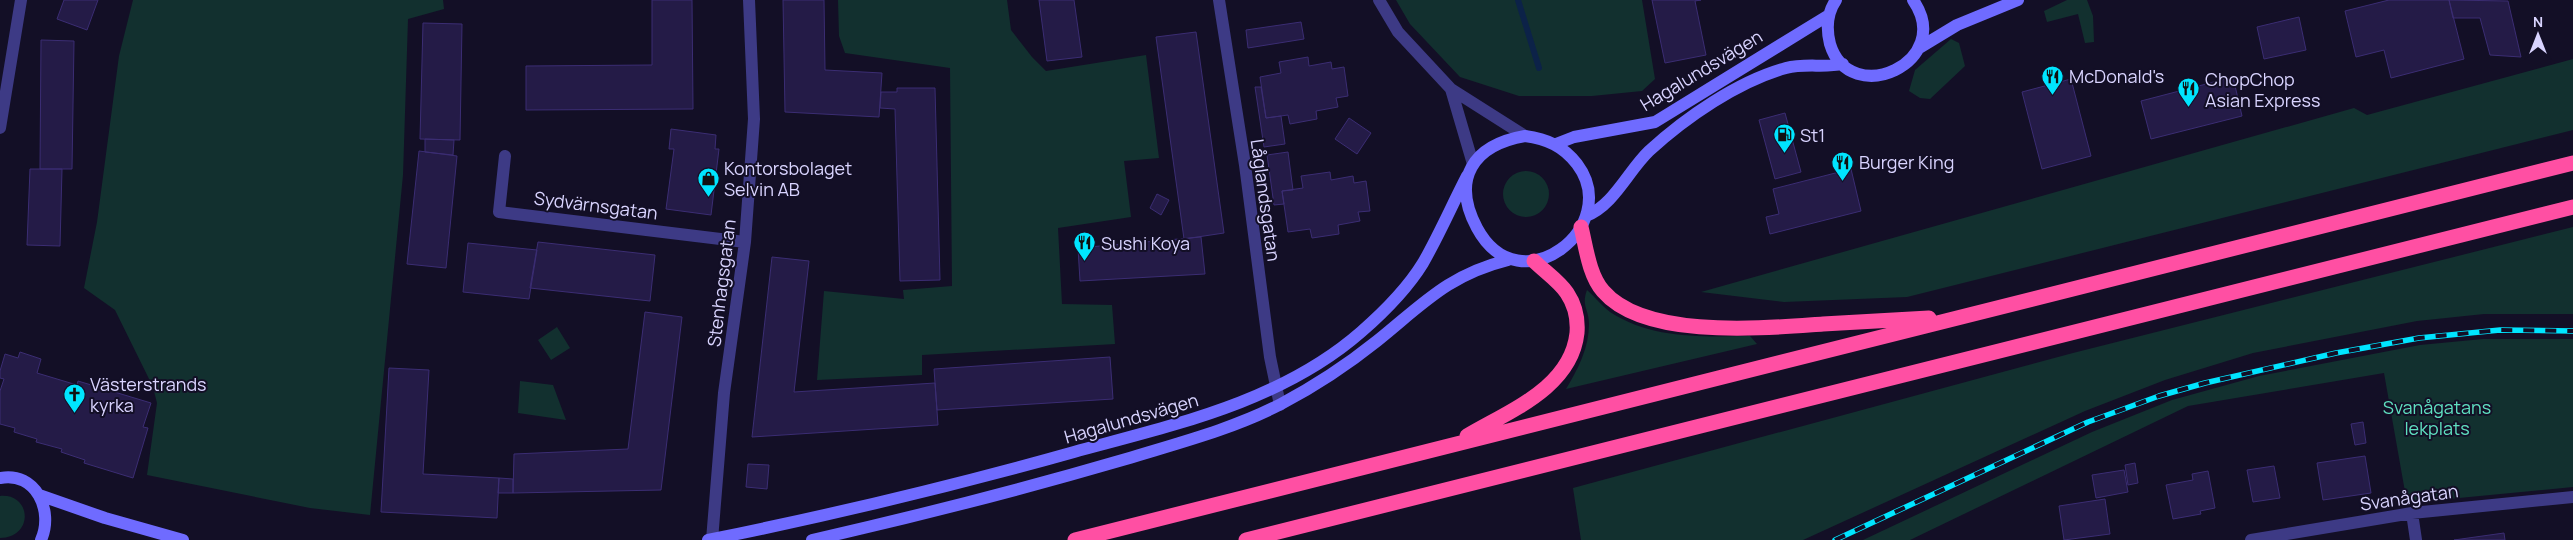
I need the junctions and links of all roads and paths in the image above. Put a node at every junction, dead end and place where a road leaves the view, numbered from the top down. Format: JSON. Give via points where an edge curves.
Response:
{"nodes":[{"id":1,"x":21,"y":0,"type":"edge"},
{"id":2,"x":750,"y":0,"type":"edge"},
{"id":3,"x":1219,"y":0,"type":"edge"},
{"id":4,"x":1379,"y":0,"type":"edge"},
{"id":5,"x":1836,"y":0,"type":"edge"},
{"id":6,"x":1913,"y":0,"type":"edge"},
{"id":7,"x":2018,"y":0,"type":"edge"},
{"id":8,"x":1828,"y":15,"type":"junction"},
{"id":9,"x":1919,"y":48,"type":"junction"},
{"id":10,"x":1842,"y":64,"type":"junction"},
{"id":11,"x":1451,"y":89,"type":"junction"},
{"id":12,"x":0,"y":128,"type":"edge"},
{"id":13,"x":1525,"y":136,"type":"junction"},
{"id":14,"x":1556,"y":144,"type":"junction"},
{"id":15,"x":505,"y":156,"type":"dead end"},
{"id":16,"x":2573,"y":163,"type":"edge"},
{"id":17,"x":1473,"y":164,"type":"junction"},
{"id":18,"x":1467,"y":176,"type":"junction"},
{"id":19,"x":2573,"y":206,"type":"edge"},
{"id":20,"x":1584,"y":221,"type":"junction"},
{"id":21,"x":745,"y":242,"type":"junction"},
{"id":22,"x":1508,"y":260,"type":"junction"},
{"id":23,"x":1534,"y":261,"type":"junction"},
{"id":24,"x":1968,"y":316,"type":"junction"},
{"id":25,"x":1275,"y":386,"type":"junction"},
{"id":26,"x":1280,"y":405,"type":"junction"},
{"id":27,"x":1452,"y":444,"type":"junction"},
{"id":28,"x":0,"y":478,"type":"edge"},
{"id":29,"x":39,"y":495,"type":"junction"},
{"id":30,"x":2573,"y":497,"type":"edge"},
{"id":31,"x":2412,"y":513,"type":"junction"},
{"id":32,"x":41,"y":540,"type":"edge"},
{"id":33,"x":183,"y":540,"type":"edge"},
{"id":34,"x":711,"y":540,"type":"edge"},
{"id":35,"x":812,"y":540,"type":"edge"},
{"id":36,"x":1075,"y":540,"type":"edge"},
{"id":37,"x":1246,"y":540,"type":"edge"},
{"id":38,"x":2251,"y":540,"type":"edge"},
{"id":39,"x":2416,"y":540,"type":"edge"}],
"edges":[{"from":1,"to":12,"type":"street"},
{"from":2,"to":21,"type":"street","name":"Stenhagsgatan","via":[[754,119]]},
{"from":3,"to":25,"type":"street","name":"Låglandsgatan"},
{"from":4,"to":11,"type":"street","via":[[1398,32]]},
{"from":5,"to":8,"type":"street"},
{"from":6,"to":9,"type":"street","via":[[1920,9],[1923,29]]},
{"from":7,"to":9,"type":"street","via":[[1957,25]]},
{"from":8,"to":10,"type":"street","via":[[1827,33],[1832,50]]},
{"from":8,"to":14,"type":"street","name":"Hagalundsvägen","via":[[1654,122],[1574,137]]},
{"from":9,"to":10,"type":"street","via":[[1904,66],[1886,75],[1866,75]]},
{"from":10,"to":20,"type":"street","name":"Hagalundsvägen","via":[[1802,64],[1735,89],[1659,142],[1597,212]]},
{"from":11,"to":13,"type":"street"},
{"from":11,"to":17,"type":"street"},
{"from":13,"to":14,"type":"street","name":"Hagalundsvägen"},
{"from":13,"to":17,"type":"street","name":"Hagalundsvägen","via":[[1505,139],[1487,149]]},
{"from":14,"to":20,"type":"street","name":"Hagalundsvägen","via":[[1569,154],[1583,175],[1588,199]]},
{"from":15,"to":21,"type":"street","name":"Sydvärnsgatan","via":[[499,212]]},
{"from":16,"to":24,"type":"highway"},
{"from":17,"to":18,"type":"street","name":"Hagalundsvägen"},
{"from":18,"to":22,"type":"street","name":"Hagalundsvägen","via":[[1466,192],[1471,217],[1480,234]]},
{"from":18,"to":25,"type":"street","name":"Hagalundsvägen","via":[[1423,263],[1385,310],[1359,334],[1316,365]]},
{"from":19,"to":37,"type":"highway"},
{"from":20,"to":23,"type":"street","name":"Hagalundsvägen","via":[[1564,247],[1553,255]]},
{"from":20,"to":24,"type":"highway","via":[[1592,269],[1603,292],[1633,312],[1652,319],[1681,325],[1758,329]]},
{"from":21,"to":34,"type":"street","name":"Stenhagsgatan","via":[[724,393]]},
{"from":22,"to":23,"type":"street","name":"Hagalundsvägen"},
{"from":22,"to":26,"type":"street","name":"Hagalundsvägen","via":[[1488,265],[1438,290],[1338,371]]},
{"from":23,"to":27,"type":"highway","via":[[1567,293],[1576,311],[1576,345],[1569,362],[1554,382]]},
{"from":24,"to":27,"type":"highway"},
{"from":25,"to":26,"type":"street","name":"Låglandsgatan"},
{"from":25,"to":34,"type":"street","name":"Hagalundsvägen","via":[[1234,406],[1008,471],[840,513]]},
{"from":26,"to":35,"type":"street","name":"Hagalundsvägen","via":[[1234,425],[1097,468]]},
{"from":27,"to":36,"type":"highway"},
{"from":28,"to":29,"type":"street","via":[[18,479]]},
{"from":29,"to":32,"type":"street","via":[[47,517]]},
{"from":29,"to":33,"type":"street"},
{"from":30,"to":31,"type":"street","name":"Svanågatan"},
{"from":31,"to":38,"type":"street","name":"Svanågatan"},
{"from":31,"to":39,"type":"street"}]}
